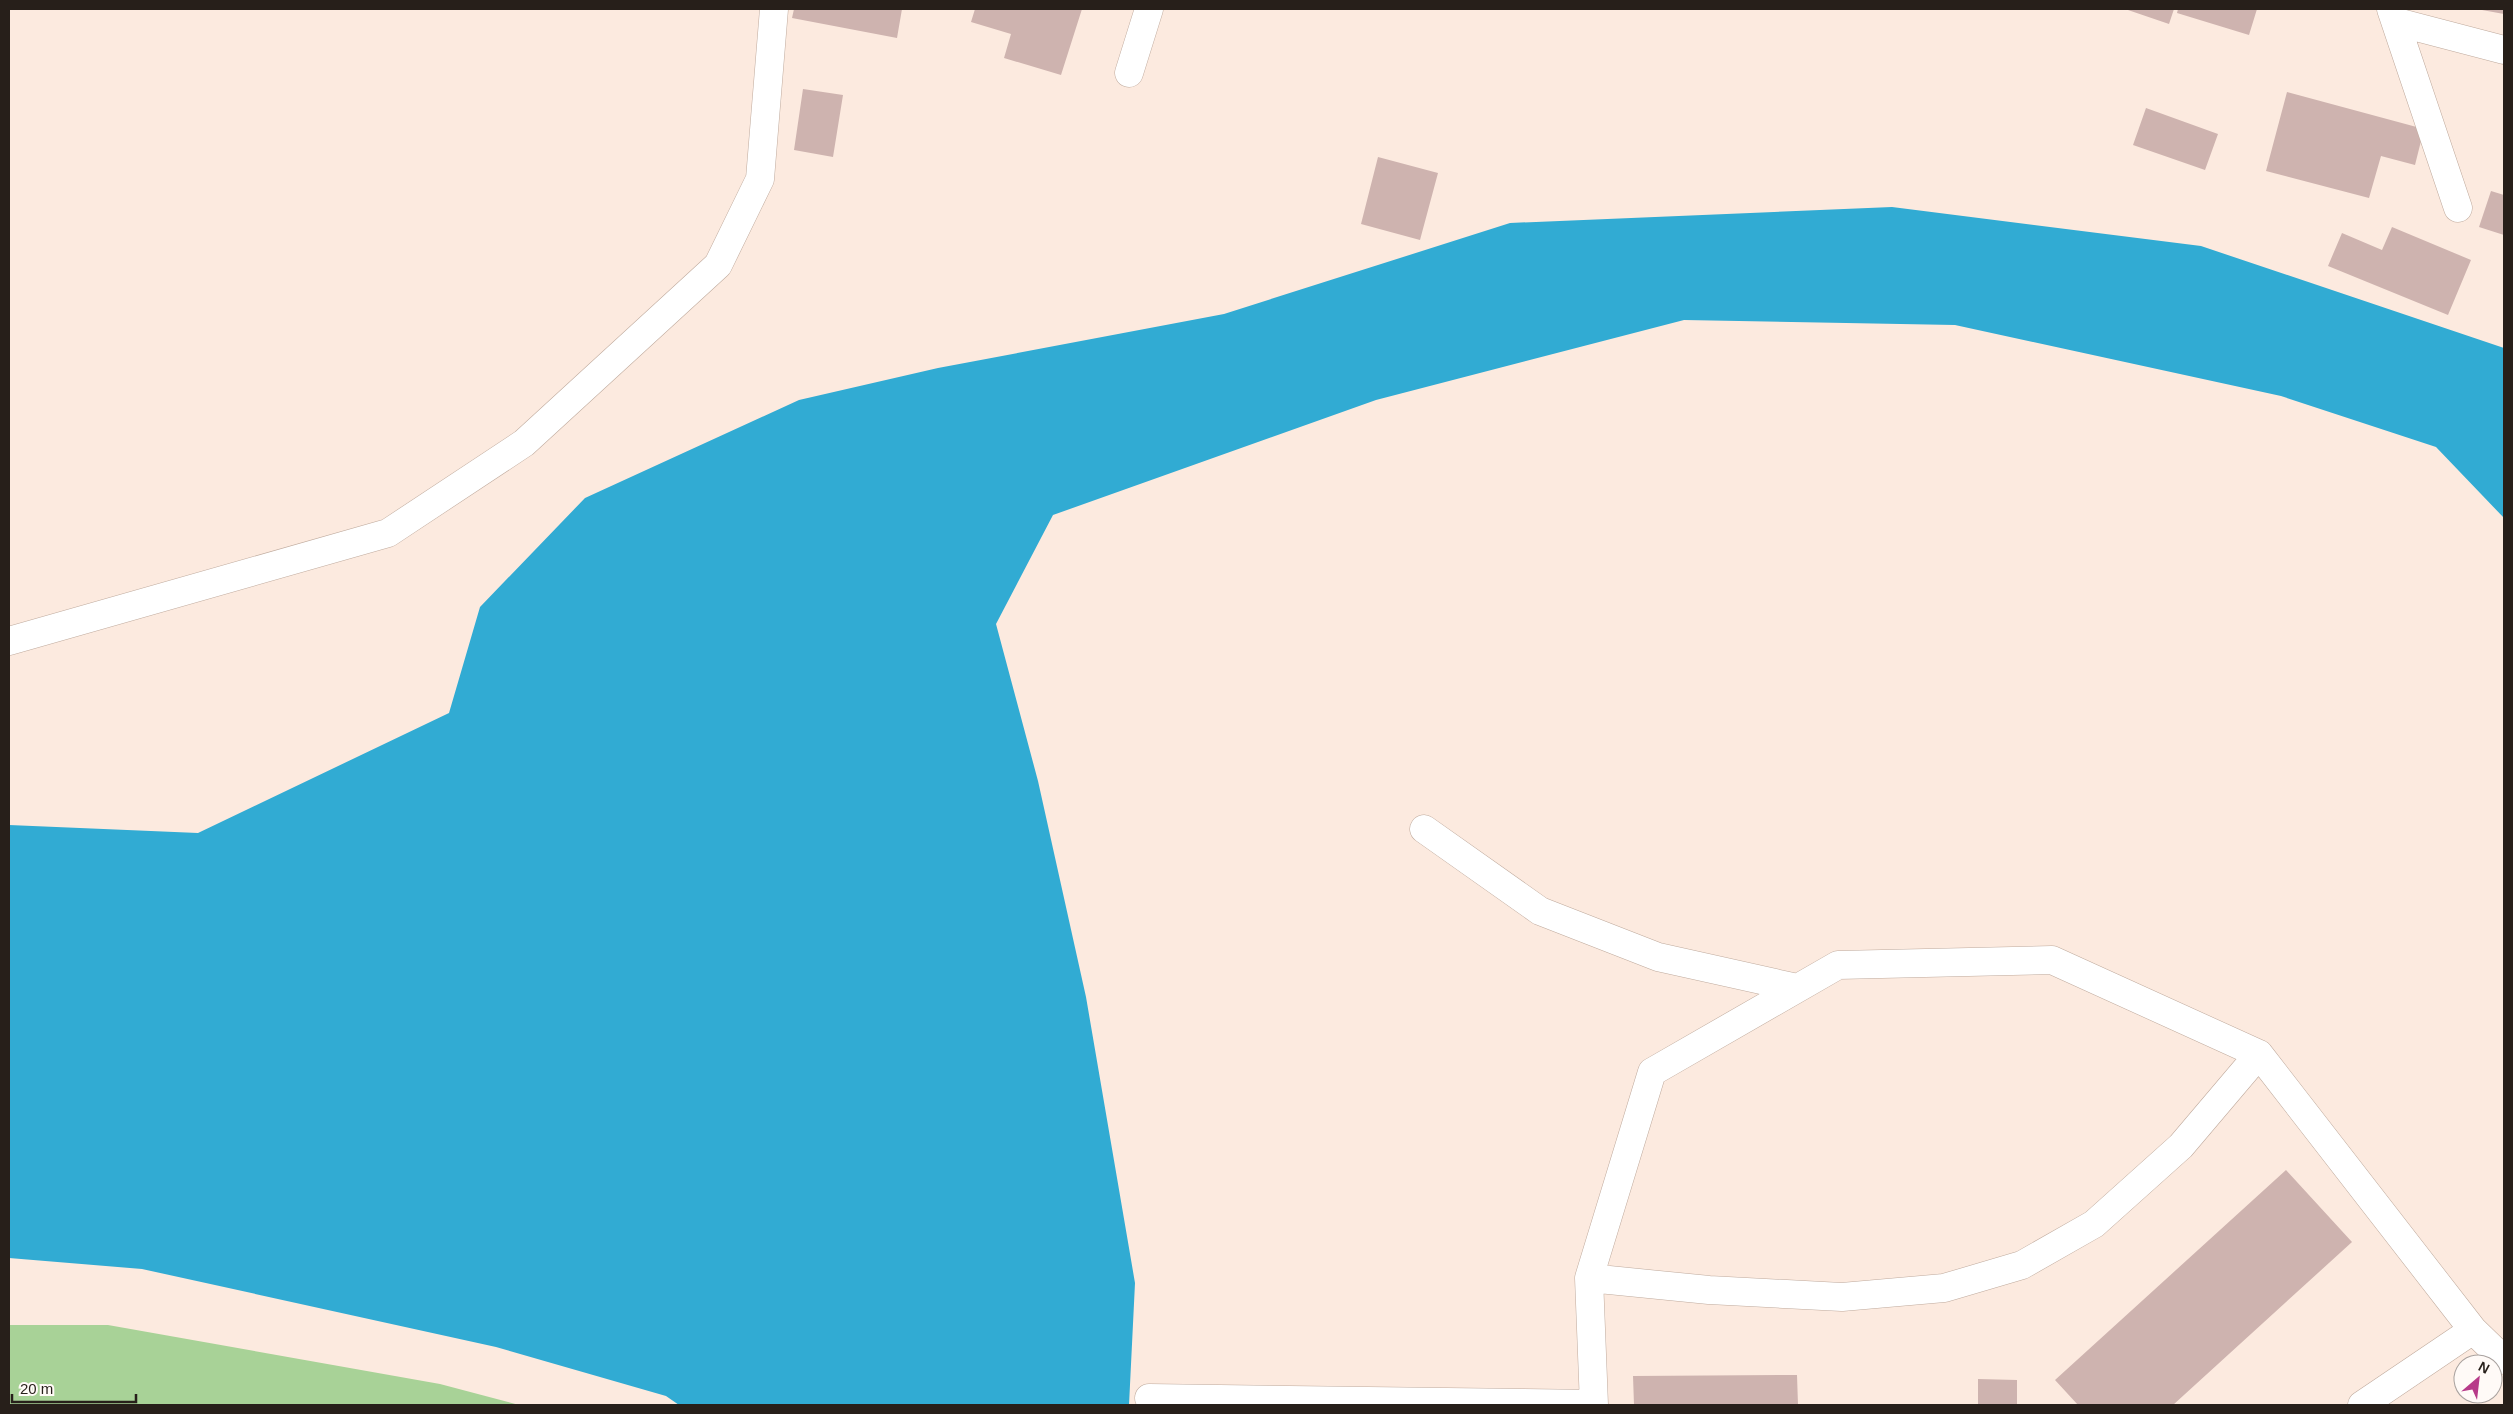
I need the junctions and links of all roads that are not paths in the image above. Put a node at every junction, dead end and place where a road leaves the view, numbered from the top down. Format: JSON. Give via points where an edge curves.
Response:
{"nodes":[{"id":1,"x":774,"y":9,"type":"edge"},
{"id":2,"x":1149,"y":9,"type":"edge"},
{"id":3,"x":2394,"y":16,"type":"edge"},
{"id":4,"x":2504,"y":50,"type":"edge"},
{"id":5,"x":1129,"y":73,"type":"dead end"},
{"id":6,"x":2458,"y":208,"type":"dead end"},
{"id":7,"x":9,"y":641,"type":"edge"},
{"id":8,"x":1424,"y":829,"type":"dead end"},
{"id":9,"x":1797,"y":988,"type":"junction"},
{"id":10,"x":2259,"y":1054,"type":"junction"},
{"id":11,"x":1589,"y":1278,"type":"junction"},
{"id":12,"x":2473,"y":1330,"type":"junction"},
{"id":13,"x":2504,"y":1360,"type":"edge"},
{"id":14,"x":1149,"y":1398,"type":"dead end"},
{"id":15,"x":1594,"y":1404,"type":"edge"},
{"id":16,"x":2362,"y":1405,"type":"edge"}],
"edges":[{"from":1,"to":7,"type":"street","via":[[760,179],[718,265],[524,444],[388,533]]},
{"from":2,"to":5,"type":"street"},
{"from":3,"to":4,"type":"street"},
{"from":3,"to":6,"type":"street"},
{"from":8,"to":9,"type":"street","via":[[1540,911],[1658,957]]},
{"from":9,"to":10,"type":"street","via":[[1838,965],[2052,960]]},
{"from":9,"to":11,"type":"street","via":[[1652,1072]]},
{"from":10,"to":11,"type":"street","via":[[2181,1146],[2094,1224],[2022,1265],[1944,1288],[1842,1297],[1708,1290]]},
{"from":10,"to":12,"type":"street"},
{"from":11,"to":15,"type":"street"},
{"from":12,"to":13,"type":"street"},
{"from":12,"to":16,"type":"street"},
{"from":14,"to":15,"type":"street"}]}
